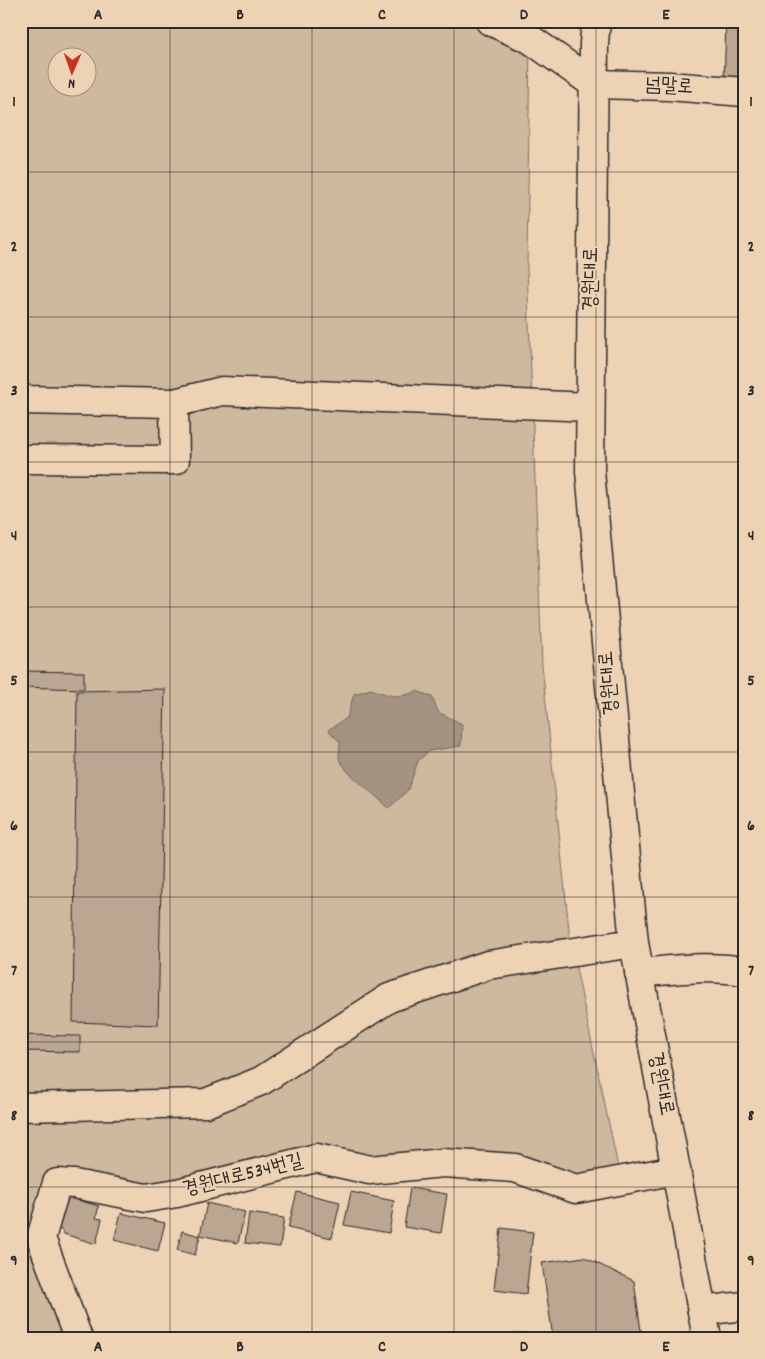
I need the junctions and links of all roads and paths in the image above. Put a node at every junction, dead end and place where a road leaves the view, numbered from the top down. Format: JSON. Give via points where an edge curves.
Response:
{"nodes":[{"id":1,"x":490,"y":21,"type":"edge"},
{"id":2,"x":596,"y":21,"type":"edge"},
{"id":3,"x":594,"y":84,"type":"junction"},
{"id":4,"x":744,"y":92,"type":"edge"},
{"id":5,"x":21,"y":400,"type":"edge"},
{"id":6,"x":174,"y":403,"type":"junction"},
{"id":7,"x":590,"y":406,"type":"junction"},
{"id":8,"x":21,"y":458,"type":"edge"},
{"id":9,"x":634,"y":943,"type":"junction"},
{"id":10,"x":744,"y":971,"type":"edge"},
{"id":11,"x":639,"y":973,"type":"junction"},
{"id":12,"x":21,"y":1107,"type":"edge"},
{"id":13,"x":676,"y":1170,"type":"junction"},
{"id":14,"x":744,"y":1306,"type":"edge"},
{"id":15,"x":702,"y":1311,"type":"junction"},
{"id":16,"x":78,"y":1338,"type":"edge"},
{"id":17,"x":707,"y":1338,"type":"edge"}],
"edges":[{"from":1,"to":3,"type":"main road","via":[[530,39]]},
{"from":2,"to":3,"type":"main road","name":"경원대로"},
{"from":3,"to":4,"type":"main road","name":"넘말로"},
{"from":3,"to":7,"type":"main road","name":"경원대로"},
{"from":5,"to":6,"type":"main road"},
{"from":6,"to":7,"type":"main road","via":[[222,391]]},
{"from":6,"to":8,"type":"main road","via":[[175,460]]},
{"from":7,"to":9,"type":"main road","name":"경원대로","via":[[590,471]]},
{"from":9,"to":11,"type":"main road","name":"경원대로"},
{"from":9,"to":12,"type":"main road","via":[[488,965],[389,998],[260,1081],[206,1103]]},
{"from":10,"to":11,"type":"main road","via":[[729,968]]},
{"from":11,"to":13,"type":"main road","name":"경원대로"},
{"from":13,"to":15,"type":"main road","name":"경원대로"},
{"from":13,"to":16,"type":"main road","name":"경원대로534번길","via":[[576,1189],[515,1168],[443,1163],[370,1170],[316,1158],[146,1198],[57,1183],[41,1238]]},
{"from":14,"to":15,"type":"main road"},
{"from":15,"to":17,"type":"main road","name":"경원대로"}]}
